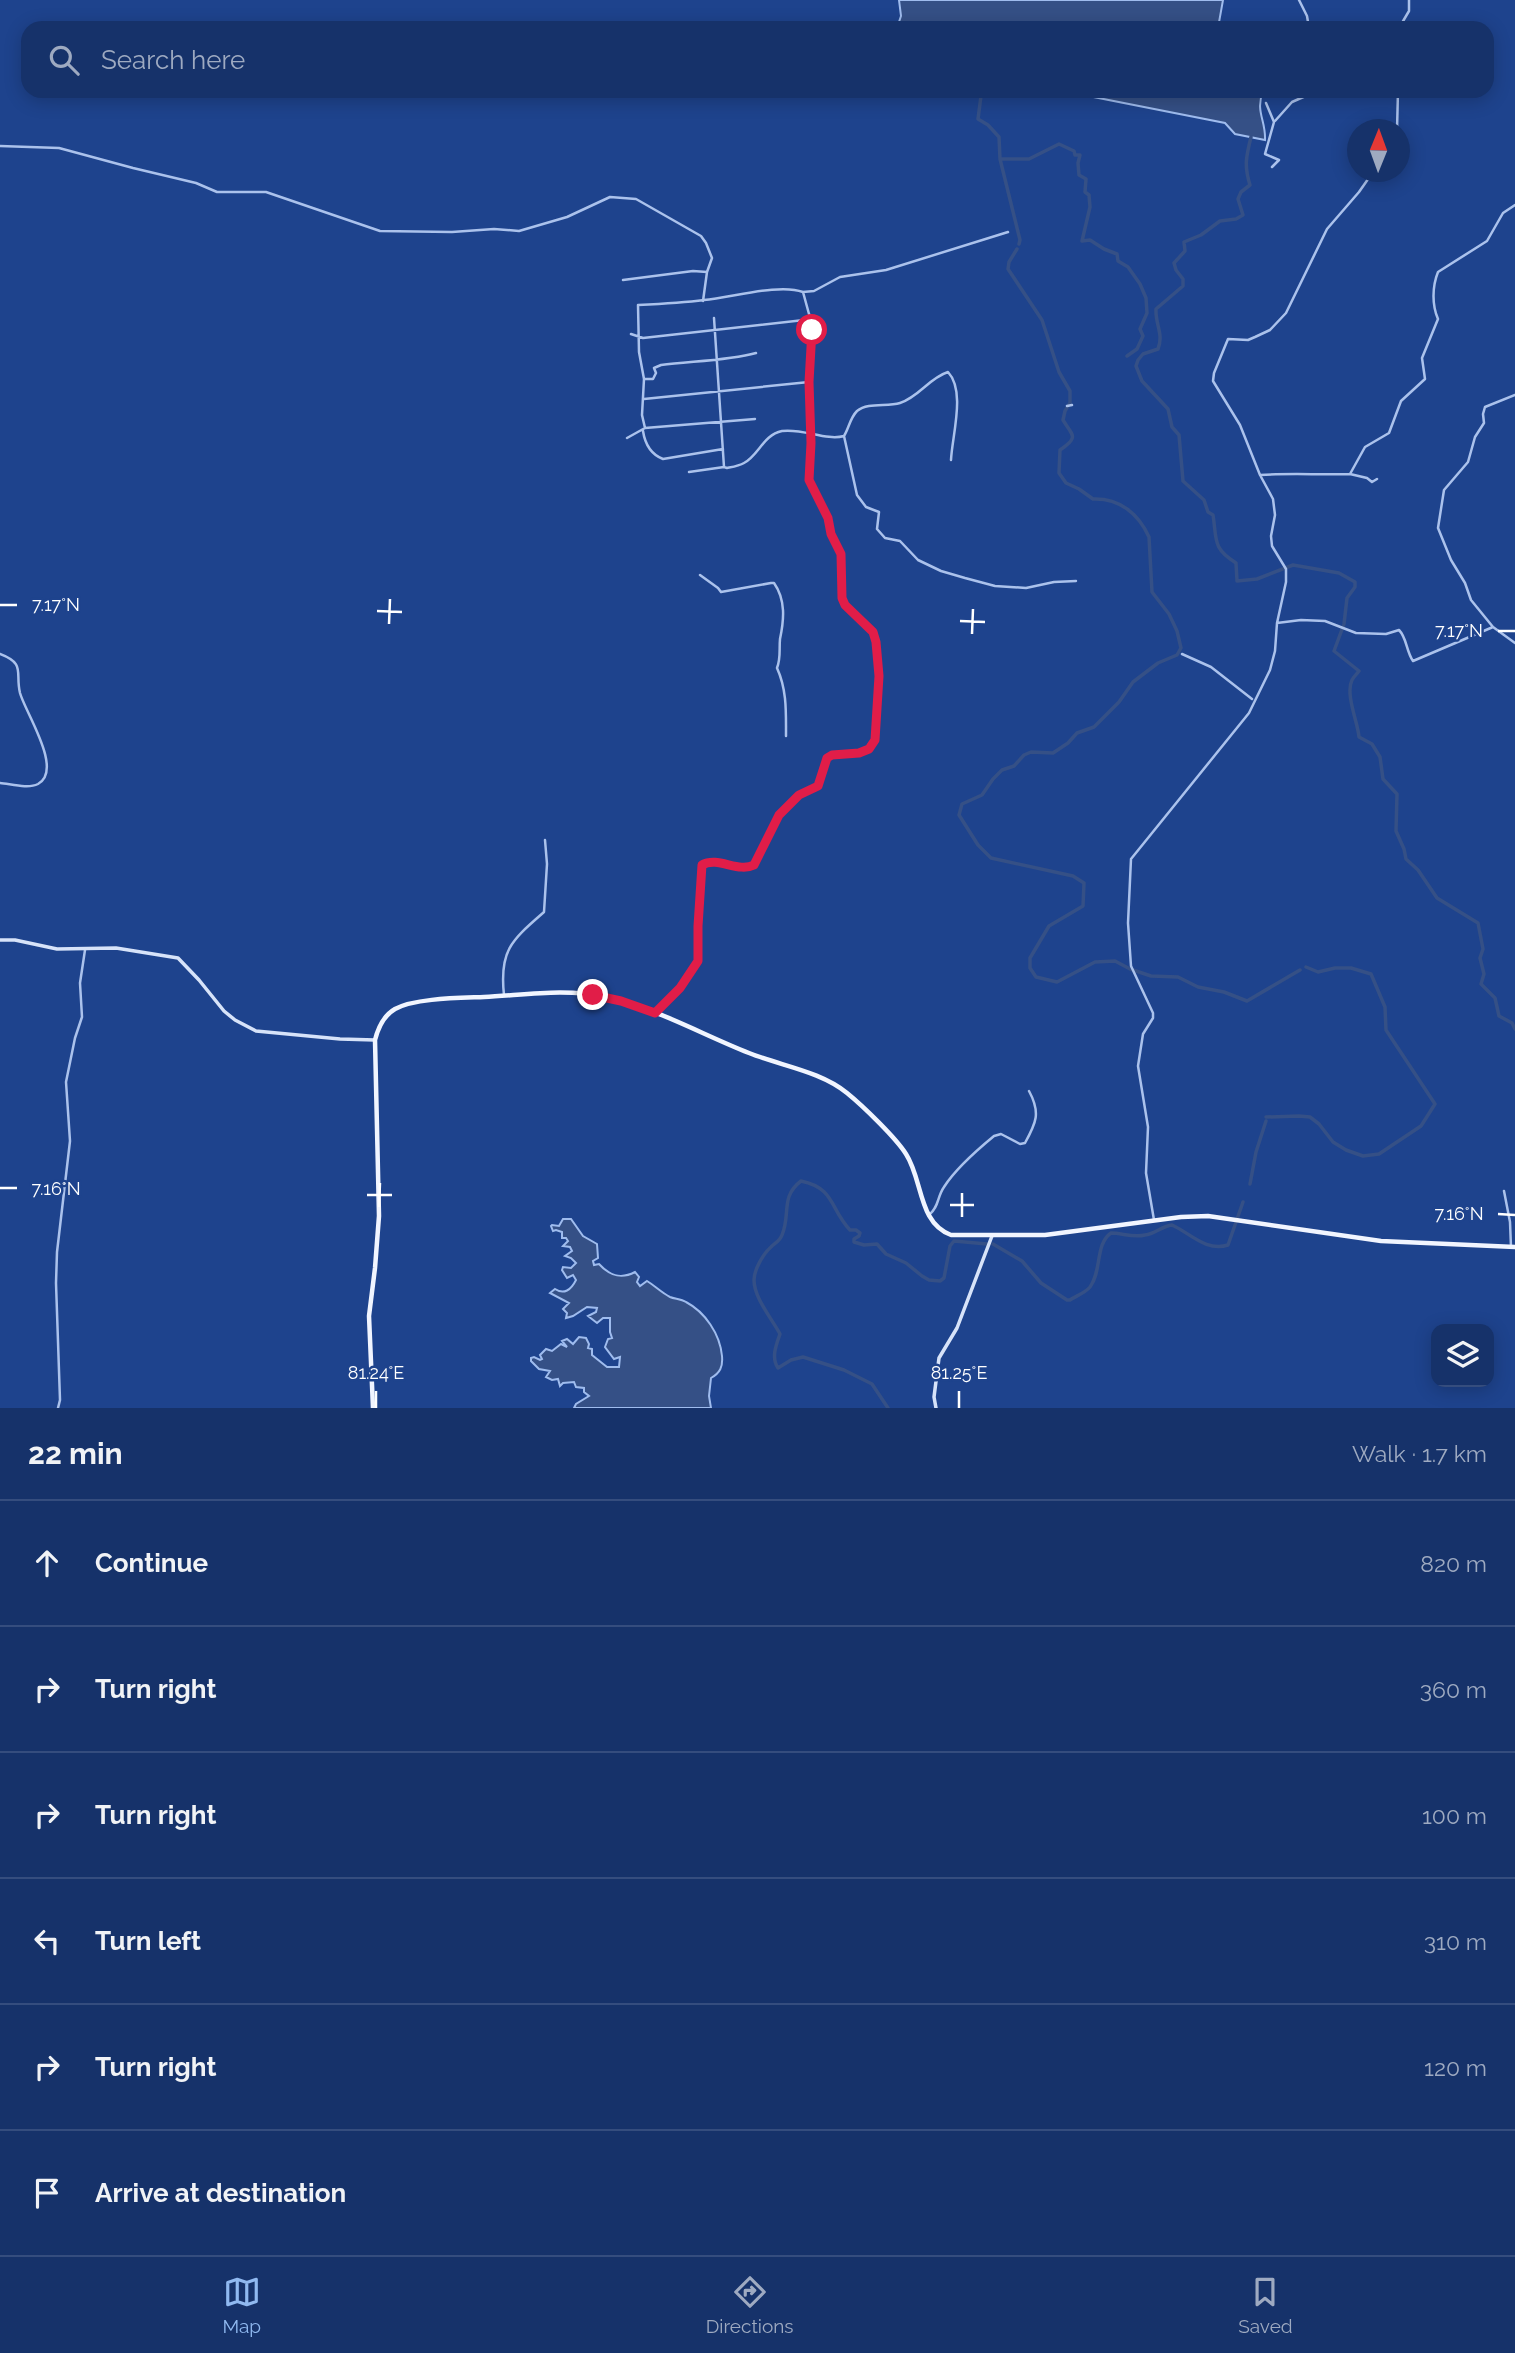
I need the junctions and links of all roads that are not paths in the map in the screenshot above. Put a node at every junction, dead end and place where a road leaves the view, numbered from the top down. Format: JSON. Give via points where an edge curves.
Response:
{"nodes":[{"id":1,"x":1299,"y":0,"type":"edge"},
{"id":2,"x":1409,"y":0,"type":"edge"},
{"id":3,"x":1308,"y":21,"type":"edge"},
{"id":4,"x":1403,"y":21,"type":"edge"},
{"id":5,"x":1301,"y":98,"type":"edge"},
{"id":6,"x":1398,"y":98,"type":"edge"},
{"id":7,"x":1266,"y":103,"type":"dead end"},
{"id":8,"x":1397,"y":119,"type":"edge"},
{"id":9,"x":1274,"y":122,"type":"junction"},
{"id":10,"x":0,"y":146,"type":"edge"},
{"id":11,"x":1272,"y":167,"type":"dead end"},
{"id":12,"x":1366,"y":182,"type":"edge"},
{"id":13,"x":1515,"y":205,"type":"edge"},
{"id":14,"x":1008,"y":232,"type":"dead end"},
{"id":15,"x":707,"y":272,"type":"junction"},
{"id":16,"x":623,"y":280,"type":"dead end"},
{"id":17,"x":803,"y":292,"type":"junction"},
{"id":18,"x":703,"y":301,"type":"junction"},
{"id":19,"x":714,"y":317,"type":"dead end"},
{"id":20,"x":813,"y":319,"type":"junction"},
{"id":21,"x":716,"y":329,"type":"junction"},
{"id":22,"x":631,"y":334,"type":"dead end"},
{"id":23,"x":638,"y":337,"type":"junction"},
{"id":24,"x":756,"y":353,"type":"dead end"},
{"id":25,"x":716,"y":358,"type":"junction"},
{"id":26,"x":644,"y":379,"type":"junction"},
{"id":27,"x":809,"y":382,"type":"junction"},
{"id":28,"x":720,"y":391,"type":"junction"},
{"id":29,"x":1515,"y":395,"type":"edge"},
{"id":30,"x":644,"y":399,"type":"junction"},
{"id":31,"x":755,"y":419,"type":"dead end"},
{"id":32,"x":721,"y":422,"type":"junction"},
{"id":33,"x":644,"y":430,"type":"junction"},
{"id":34,"x":810,"y":433,"type":"junction"},
{"id":35,"x":844,"y":436,"type":"junction"},
{"id":36,"x":627,"y":438,"type":"dead end"},
{"id":37,"x":723,"y":449,"type":"junction"},
{"id":38,"x":951,"y":460,"type":"dead end"},
{"id":39,"x":724,"y":467,"type":"junction"},
{"id":40,"x":689,"y":472,"type":"dead end"},
{"id":41,"x":1350,"y":474,"type":"junction"},
{"id":42,"x":1260,"y":475,"type":"junction"},
{"id":43,"x":1377,"y":479,"type":"dead end"},
{"id":44,"x":700,"y":575,"type":"dead end"},
{"id":45,"x":1076,"y":582,"type":"dead end"},
{"id":46,"x":1277,"y":623,"type":"junction"},
{"id":47,"x":1493,"y":627,"type":"junction"},
{"id":48,"x":1515,"y":643,"type":"edge"},
{"id":49,"x":0,"y":654,"type":"edge"},
{"id":50,"x":1182,"y":654,"type":"dead end"},
{"id":51,"x":1253,"y":701,"type":"junction"},
{"id":52,"x":786,"y":736,"type":"dead end"},
{"id":53,"x":0,"y":783,"type":"edge"},
{"id":54,"x":545,"y":840,"type":"dead end"},
{"id":55,"x":0,"y":940,"type":"edge"},
{"id":56,"x":85,"y":950,"type":"junction"},
{"id":57,"x":504,"y":995,"type":"junction"},
{"id":58,"x":655,"y":1013,"type":"junction"},
{"id":59,"x":375,"y":1040,"type":"junction"},
{"id":60,"x":1029,"y":1091,"type":"dead end"},
{"id":61,"x":1504,"y":1191,"type":"dead end"},
{"id":62,"x":929,"y":1216,"type":"junction"},
{"id":63,"x":1154,"y":1220,"type":"junction"},
{"id":64,"x":992,"y":1236,"type":"junction"},
{"id":65,"x":1513,"y":1247,"type":"edge"},
{"id":66,"x":58,"y":1408,"type":"edge"},
{"id":67,"x":373,"y":1408,"type":"edge"},
{"id":68,"x":936,"y":1408,"type":"edge"}],
"edges":[{"from":1,"to":3,"type":"street"},
{"from":2,"to":4,"type":"street"},
{"from":5,"to":9,"type":"street"},
{"from":6,"to":8,"type":"street"},
{"from":7,"to":9,"type":"street"},
{"from":9,"to":11,"type":"street","via":[[1265,155],[1279,160]]},
{"from":10,"to":15,"type":"street","via":[[59,148],[217,192],[266,192],[380,231],[519,231],[567,217],[610,197],[636,199],[701,236],[712,258]]},
{"from":12,"to":42,"type":"street","via":[[1327,229],[1286,313],[1270,330],[1248,340],[1228,340],[1214,373],[1213,381],[1241,425]]},
{"from":13,"to":41,"type":"street","via":[[1503,213],[1487,240],[1438,272],[1433,308],[1438,319],[1422,358],[1425,379],[1401,401],[1389,433],[1365,447]]},
{"from":14,"to":17,"type":"street","via":[[886,270],[840,277]]},
{"from":15,"to":16,"type":"street"},
{"from":15,"to":18,"type":"street"},
{"from":17,"to":18,"type":"street","via":[[774,290]]},
{"from":17,"to":20,"type":"street"},
{"from":18,"to":23,"type":"street","via":[[638,305]]},
{"from":19,"to":21,"type":"street"},
{"from":20,"to":21,"type":"street"},
{"from":20,"to":27,"type":"street"},
{"from":21,"to":23,"type":"street"},
{"from":21,"to":25,"type":"street"},
{"from":22,"to":23,"type":"street"},
{"from":23,"to":26,"type":"street"},
{"from":24,"to":25,"type":"street"},
{"from":25,"to":26,"type":"street","via":[[656,366],[653,379]]},
{"from":25,"to":28,"type":"street"},
{"from":26,"to":30,"type":"street"},
{"from":27,"to":28,"type":"street"},
{"from":27,"to":34,"type":"street"},
{"from":28,"to":30,"type":"street"},
{"from":28,"to":32,"type":"street"},
{"from":29,"to":47,"type":"street","via":[[1485,407],[1484,423],[1468,462],[1444,490],[1438,528],[1471,600]]},
{"from":30,"to":33,"type":"street"},
{"from":31,"to":32,"type":"street"},
{"from":32,"to":33,"type":"street"},
{"from":32,"to":37,"type":"street"},
{"from":33,"to":36,"type":"street"},
{"from":33,"to":37,"type":"street","via":[[649,449],[663,459]]},
{"from":34,"to":35,"type":"street"},
{"from":34,"to":39,"type":"street","via":[[779,432],[765,440],[746,463]]},
{"from":34,"to":58,"type":"street","via":[[809,480],[841,554],[842,598],[870,627],[876,642],[875,740],[859,753],[827,758],[818,786],[799,795],[779,815],[754,865],[702,865],[698,961]]},
{"from":35,"to":38,"type":"street","via":[[859,409],[904,402],[947,372],[953,377],[957,421]]},
{"from":35,"to":45,"type":"street","via":[[857,495],[866,508],[879,513],[877,529],[885,538],[900,541],[918,560],[996,586]]},
{"from":37,"to":39,"type":"street"},
{"from":39,"to":40,"type":"street"},
{"from":41,"to":42,"type":"street"},
{"from":41,"to":43,"type":"street","via":[[1372,482]]},
{"from":42,"to":46,"type":"street","via":[[1275,508],[1272,547],[1286,569]]},
{"from":44,"to":52,"type":"street","via":[[721,592],[771,583],[779,590],[783,630],[777,668],[783,681]]},
{"from":46,"to":47,"type":"street","via":[[1325,621],[1366,634],[1402,632],[1413,661]]},
{"from":46,"to":51,"type":"street","via":[[1270,670]]},
{"from":47,"to":48,"type":"street"},
{"from":49,"to":53,"type":"street","via":[[19,668],[20,692],[43,746],[47,769],[34,785]]},
{"from":50,"to":51,"type":"street","via":[[1211,667]]},
{"from":51,"to":63,"type":"street","via":[[1131,859],[1128,923],[1132,970],[1153,1013],[1143,1034],[1138,1066],[1148,1126],[1146,1172]]},
{"from":54,"to":57,"type":"street","via":[[544,912],[511,946],[503,967]]},
{"from":55,"to":56,"type":"street"},
{"from":56,"to":59,"type":"street","via":[[117,948],[178,958],[224,1011],[256,1031]]},
{"from":56,"to":66,"type":"street","via":[[80,983],[82,1017],[66,1082],[70,1141],[57,1252]]},
{"from":57,"to":58,"type":"main road","via":[[582,993]]},
{"from":57,"to":59,"type":"main road","via":[[400,1007],[388,1014]]},
{"from":58,"to":62,"type":"main road","via":[[753,1055],[830,1081],[845,1092],[904,1151]]},
{"from":59,"to":67,"type":"main road","via":[[379,1216],[369,1316]]},
{"from":60,"to":62,"type":"street","via":[[1037,1118],[1025,1143],[999,1133],[994,1136],[951,1177]]},
{"from":61,"to":65,"type":"street"},
{"from":62,"to":64,"type":"main road","via":[[951,1235]]},
{"from":63,"to":64,"type":"main road","via":[[1055,1234]]},
{"from":63,"to":65,"type":"main road","via":[[1236,1219],[1381,1241]]},
{"from":64,"to":68,"type":"street","via":[[957,1328],[939,1358]]}]}
